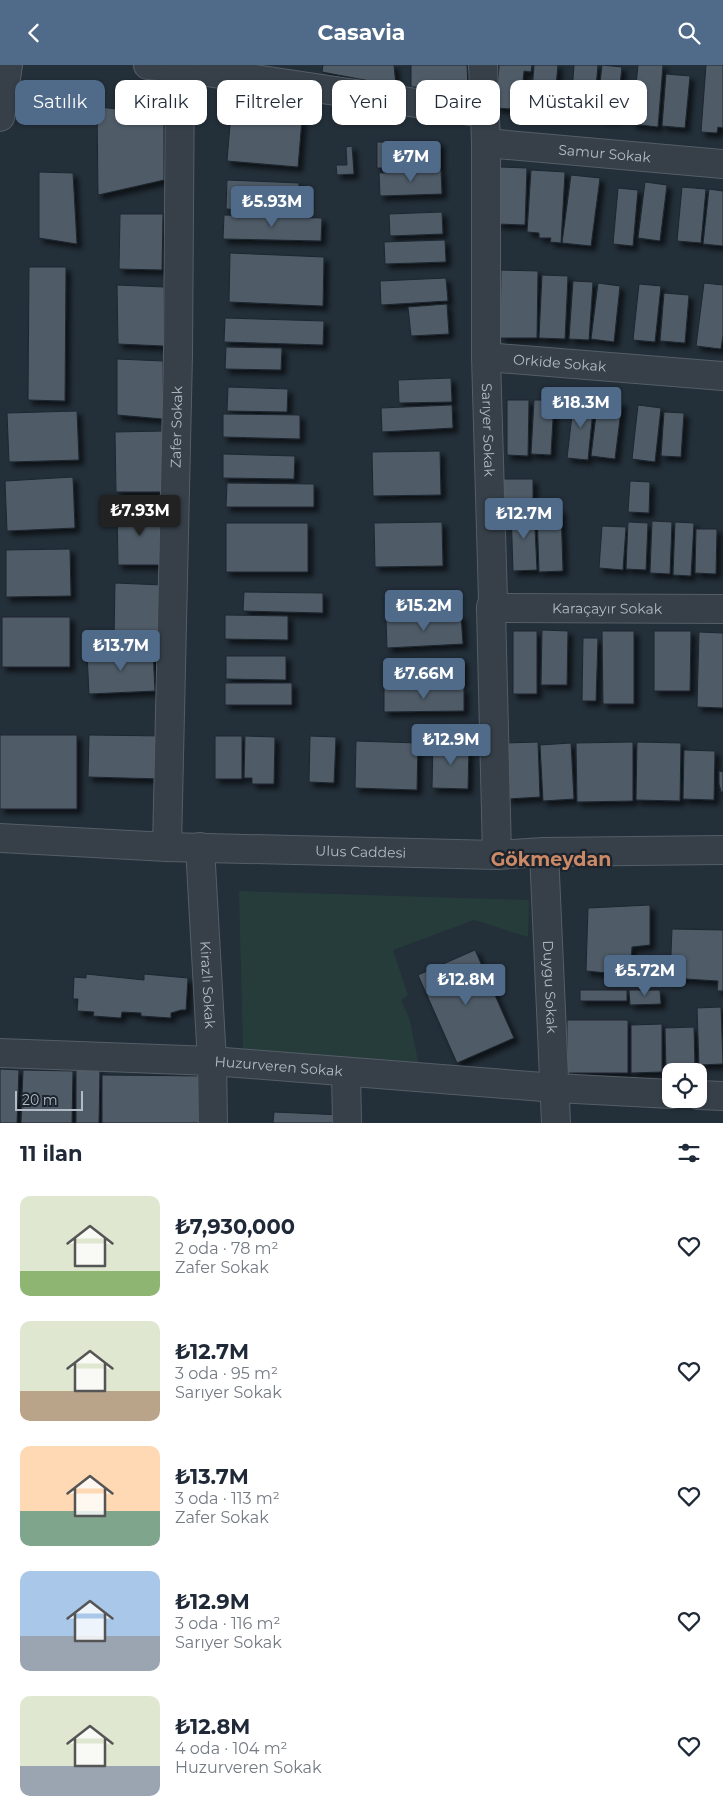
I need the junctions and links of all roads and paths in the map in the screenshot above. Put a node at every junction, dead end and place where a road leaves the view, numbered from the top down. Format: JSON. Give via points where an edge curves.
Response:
{"nodes":[{"id":1,"x":8,"y":65,"type":"edge"},
{"id":2,"x":148,"y":65,"type":"edge"},
{"id":3,"x":483,"y":65,"type":"edge"},
{"id":4,"x":180,"y":68,"type":"junction"},
{"id":5,"x":483,"y":80,"type":"edge"},
{"id":6,"x":416,"y":103,"type":"edge"},
{"id":7,"x":0,"y":117,"type":"edge"},
{"id":8,"x":485,"y":125,"type":"edge"},
{"id":9,"x":486,"y":143,"type":"junction"},
{"id":10,"x":723,"y":164,"type":"edge"},
{"id":11,"x":486,"y":357,"type":"junction"},
{"id":12,"x":723,"y":376,"type":"edge"},
{"id":13,"x":491,"y":608,"type":"junction"},
{"id":14,"x":723,"y":609,"type":"edge"},
{"id":15,"x":0,"y":838,"type":"edge"},
{"id":16,"x":167,"y":847,"type":"junction"},
{"id":17,"x":200,"y":847,"type":"junction"},
{"id":18,"x":723,"y":850,"type":"edge"},
{"id":19,"x":544,"y":852,"type":"junction"},
{"id":20,"x":497,"y":855,"type":"junction"},
{"id":21,"x":0,"y":1053,"type":"edge"},
{"id":22,"x":212,"y":1061,"type":"junction"},
{"id":23,"x":346,"y":1072,"type":"junction"},
{"id":24,"x":556,"y":1088,"type":"junction"},
{"id":25,"x":662,"y":1094,"type":"edge"},
{"id":26,"x":707,"y":1095,"type":"edge"},
{"id":27,"x":723,"y":1096,"type":"edge"},
{"id":28,"x":213,"y":1123,"type":"edge"},
{"id":29,"x":347,"y":1123,"type":"edge"},
{"id":30,"x":556,"y":1123,"type":"edge"}],
"edges":[{"from":1,"to":7,"type":"street"},
{"from":2,"to":4,"type":"street"},
{"from":3,"to":5,"type":"street","name":"Sarıyer Sokak"},
{"from":4,"to":6,"type":"street"},
{"from":4,"to":16,"type":"street","name":"Zafer Sokak","via":[[178,365]]},
{"from":8,"to":9,"type":"street","name":"Sarıyer Sokak"},
{"from":9,"to":10,"type":"street","name":"Samur Sokak"},
{"from":9,"to":11,"type":"street","name":"Sarıyer Sokak"},
{"from":11,"to":12,"type":"street","name":"Orkide Sokak"},
{"from":11,"to":13,"type":"street","name":"Sarıyer Sokak"},
{"from":13,"to":14,"type":"street","name":"Karaçayır Sokak"},
{"from":13,"to":20,"type":"street","name":"Sarıyer Sokak"},
{"from":15,"to":16,"type":"street","name":"Ulus Caddesi"},
{"from":16,"to":17,"type":"street","name":"Ulus Caddesi"},
{"from":17,"to":20,"type":"street","name":"Ulus Caddesi"},
{"from":17,"to":22,"type":"street","name":"Kirazlı Sokak"},
{"from":18,"to":19,"type":"street","name":"Ulus Caddesi"},
{"from":19,"to":20,"type":"street","name":"Ulus Caddesi"},
{"from":19,"to":24,"type":"street","name":"Duygu Sokak"},
{"from":21,"to":22,"type":"street","name":"Huzurveren Sokak"},
{"from":22,"to":23,"type":"street","name":"Huzurveren Sokak"},
{"from":22,"to":28,"type":"street","name":"Kirazlı Sokak"},
{"from":23,"to":24,"type":"street","name":"Huzurveren Sokak"},
{"from":23,"to":29,"type":"street"},
{"from":24,"to":25,"type":"street","name":"Huzurveren Sokak"},
{"from":24,"to":30,"type":"street","name":"Duygu Sokak"},
{"from":26,"to":27,"type":"street"}]}
